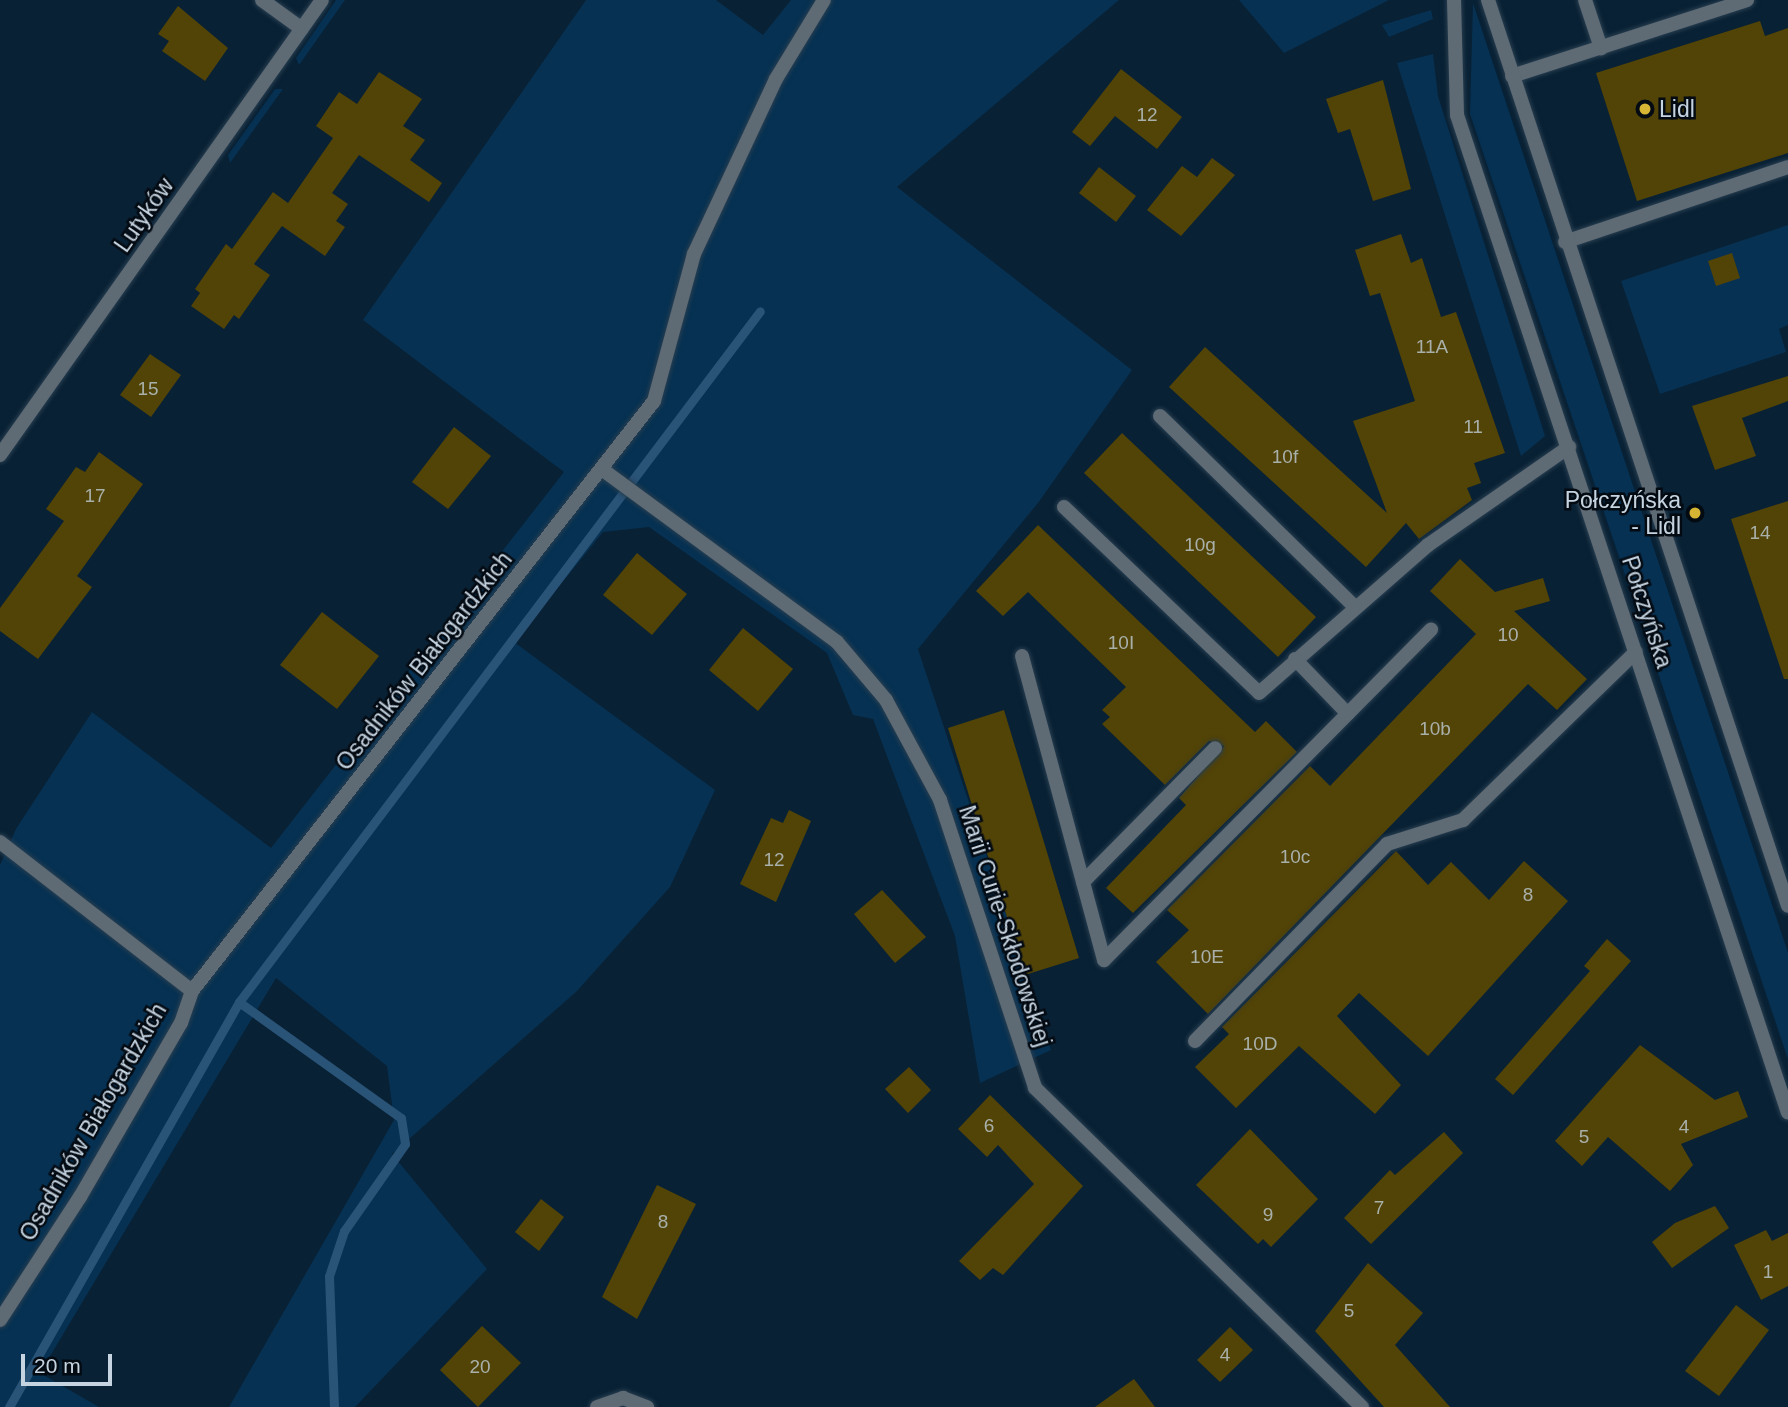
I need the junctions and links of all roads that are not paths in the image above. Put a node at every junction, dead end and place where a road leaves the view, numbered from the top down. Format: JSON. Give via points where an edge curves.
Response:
{"nodes":[{"id":1,"x":262,"y":0,"type":"edge"},
{"id":2,"x":322,"y":0,"type":"edge"},
{"id":3,"x":824,"y":0,"type":"edge"},
{"id":4,"x":1454,"y":0,"type":"edge"},
{"id":5,"x":1488,"y":0,"type":"edge"},
{"id":6,"x":1585,"y":0,"type":"edge"},
{"id":7,"x":1747,"y":0,"type":"edge"},
{"id":8,"x":302,"y":29,"type":"junction"},
{"id":9,"x":1601,"y":48,"type":"junction"},
{"id":10,"x":1513,"y":76,"type":"junction"},
{"id":11,"x":1788,"y":167,"type":"edge"},
{"id":12,"x":1565,"y":242,"type":"junction"},
{"id":13,"x":1160,"y":415,"type":"dead end"},
{"id":14,"x":1569,"y":447,"type":"junction"},
{"id":15,"x":0,"y":455,"type":"edge"},
{"id":16,"x":603,"y":470,"type":"junction"},
{"id":17,"x":1063,"y":507,"type":"dead end"},
{"id":18,"x":1353,"y":605,"type":"junction"},
{"id":19,"x":1432,"y":630,"type":"dead end"},
{"id":20,"x":1636,"y":652,"type":"junction"},
{"id":21,"x":1022,"y":656,"type":"dead end"},
{"id":22,"x":1295,"y":659,"type":"junction"},
{"id":23,"x":1348,"y":713,"type":"junction"},
{"id":24,"x":1215,"y":748,"type":"dead end"},
{"id":25,"x":0,"y":842,"type":"edge"},
{"id":26,"x":1083,"y":881,"type":"junction"},
{"id":27,"x":1788,"y":906,"type":"edge"},
{"id":28,"x":192,"y":991,"type":"junction"},
{"id":29,"x":1195,"y":1041,"type":"dead end"},
{"id":30,"x":1788,"y":1113,"type":"edge"},
{"id":31,"x":0,"y":1320,"type":"edge"},
{"id":32,"x":597,"y":1407,"type":"edge"},
{"id":33,"x":647,"y":1407,"type":"edge"},
{"id":34,"x":1362,"y":1407,"type":"edge"}],
"edges":[{"from":1,"to":8,"type":"street"},
{"from":2,"to":8,"type":"street","name":"Lutyków"},
{"from":3,"to":16,"type":"street","name":"Osadników Białogardzkich","via":[[776,79],[694,254],[653,401]]},
{"from":4,"to":14,"type":"street","name":"Połczyńska","via":[[1457,115]]},
{"from":5,"to":10,"type":"street","name":"Połczyńska"},
{"from":6,"to":9,"type":"street"},
{"from":7,"to":9,"type":"street"},
{"from":8,"to":15,"type":"street","name":"Lutyków"},
{"from":9,"to":10,"type":"street"},
{"from":10,"to":12,"type":"street","name":"Połczyńska"},
{"from":11,"to":12,"type":"street"},
{"from":12,"to":27,"type":"street","name":"Połczyńska"},
{"from":13,"to":18,"type":"street"},
{"from":14,"to":18,"type":"street"},
{"from":14,"to":20,"type":"street","name":"Połczyńska"},
{"from":16,"to":28,"type":"street","name":"Osadników Białogardzkich"},
{"from":16,"to":34,"type":"street","name":"Marii Curie-Skłodowskiej","via":[[837,642],[886,700],[940,800],[1035,1088]]},
{"from":17,"to":22,"type":"street","via":[[1259,693]]},
{"from":18,"to":22,"type":"street"},
{"from":19,"to":23,"type":"street"},
{"from":20,"to":29,"type":"street","via":[[1463,820],[1387,844]]},
{"from":20,"to":30,"type":"street","name":"Połczyńska"},
{"from":21,"to":26,"type":"street"},
{"from":22,"to":23,"type":"street"},
{"from":23,"to":26,"type":"street","via":[[1104,960]]},
{"from":24,"to":26,"type":"street"},
{"from":25,"to":28,"type":"street"},
{"from":28,"to":31,"type":"street","name":"Osadników Białogardzkich","via":[[181,1023],[80,1197]]},
{"from":32,"to":33,"type":"street","via":[[623,1398]]}]}
